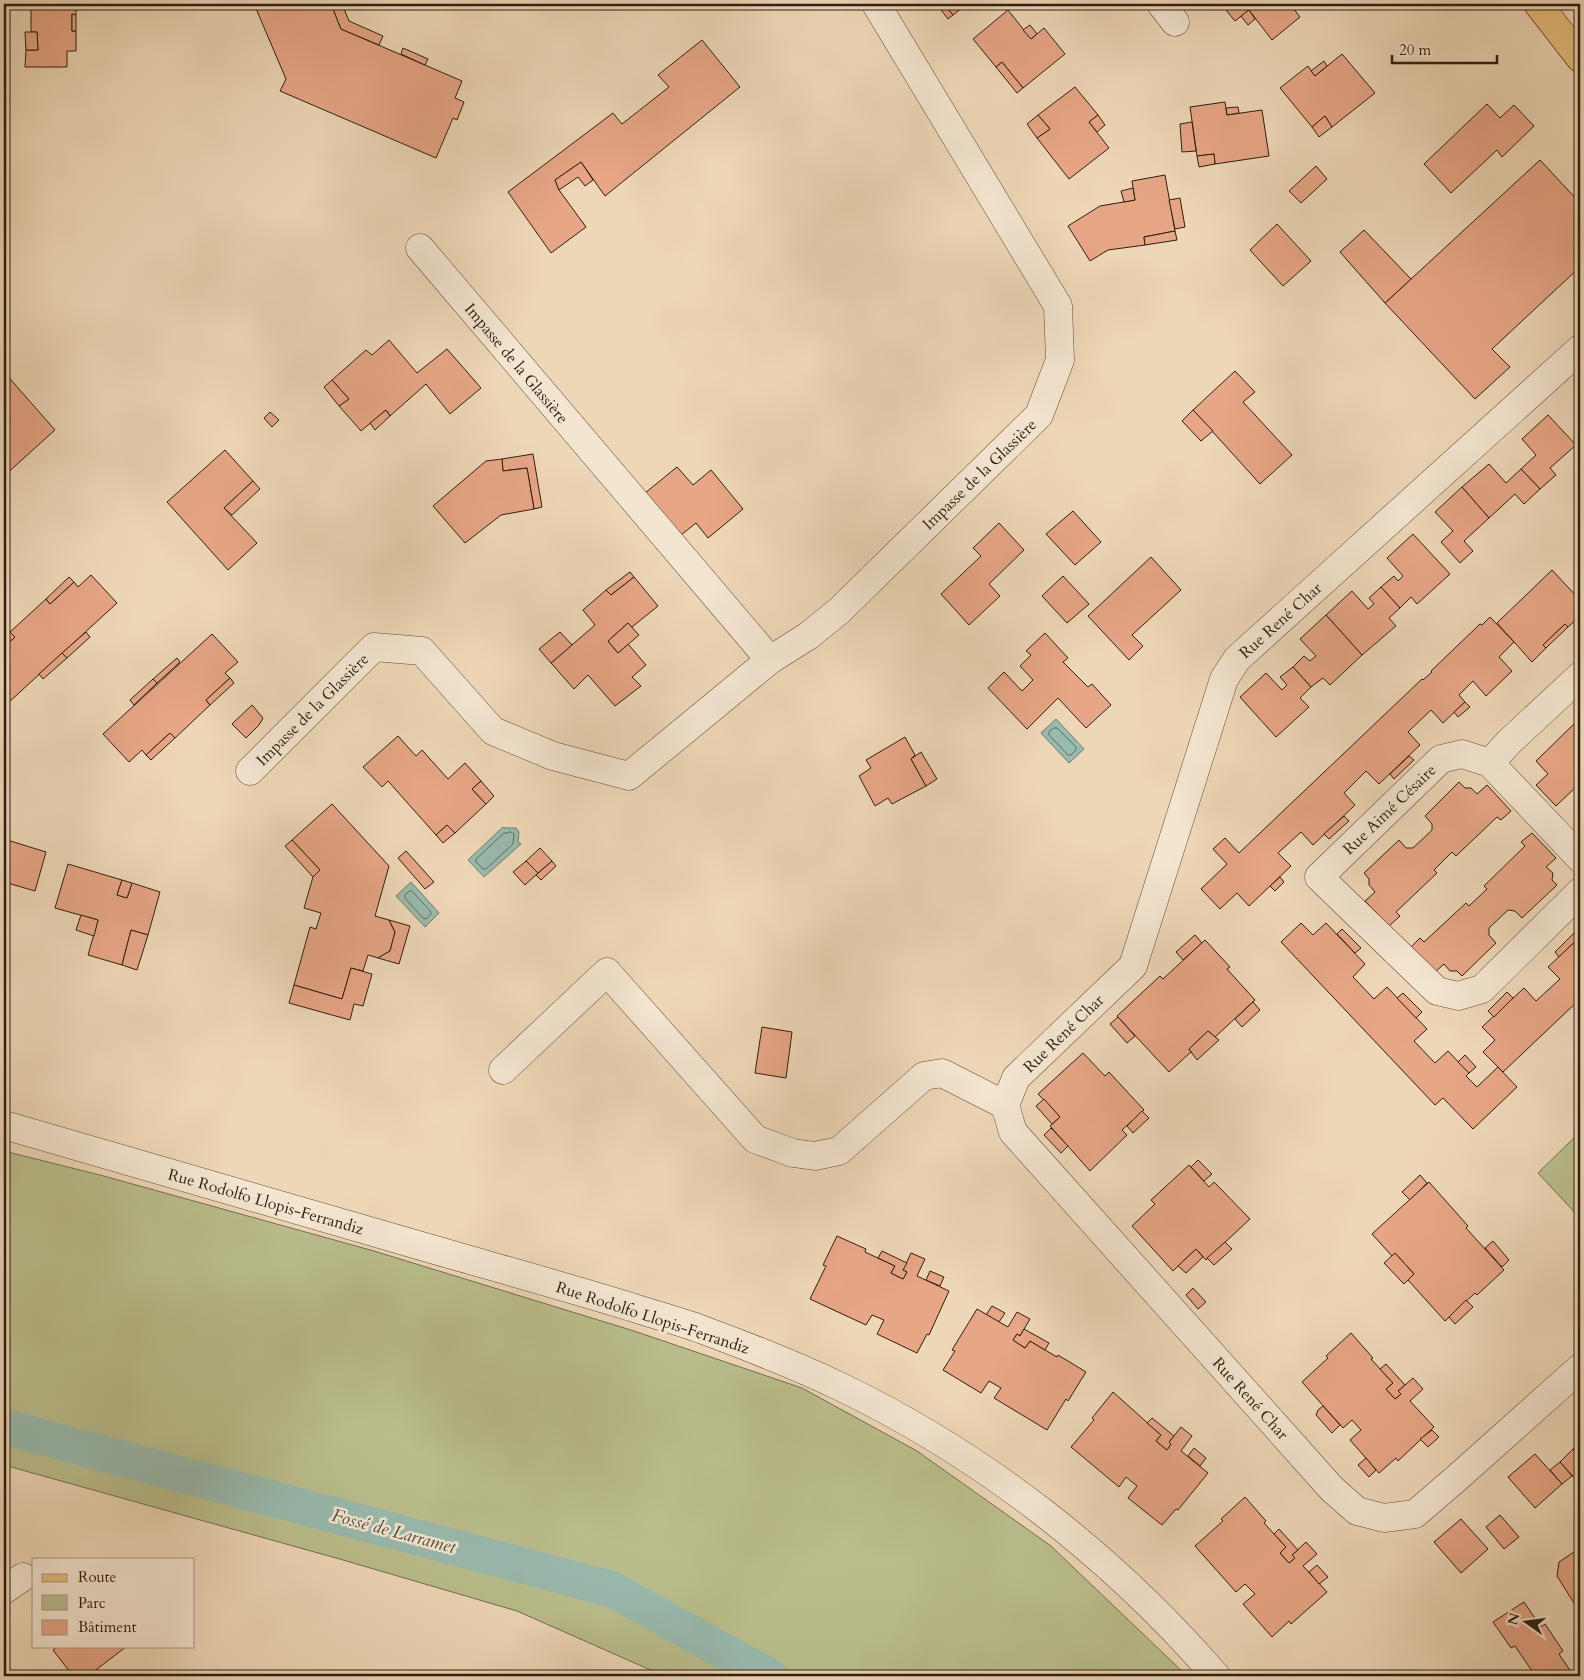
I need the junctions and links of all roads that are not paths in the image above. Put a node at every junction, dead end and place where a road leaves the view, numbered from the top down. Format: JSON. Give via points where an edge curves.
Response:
{"nodes":[{"id":1,"x":876,"y":4,"type":"edge"},
{"id":2,"x":1538,"y":4,"type":"edge"},
{"id":3,"x":1580,"y":58,"type":"edge"},
{"id":4,"x":420,"y":248,"type":"dead end"},
{"id":5,"x":1580,"y":349,"type":"edge"},
{"id":6,"x":770,"y":660,"type":"junction"},
{"id":7,"x":1580,"y":676,"type":"edge"},
{"id":8,"x":1490,"y":763,"type":"junction"},
{"id":9,"x":250,"y":771,"type":"dead end"},
{"id":10,"x":1580,"y":858,"type":"edge"},
{"id":11,"x":1580,"y":892,"type":"edge"},
{"id":12,"x":503,"y":1070,"type":"dead end"},
{"id":13,"x":1005,"y":1105,"type":"junction"},
{"id":14,"x":4,"y":1125,"type":"edge"},
{"id":15,"x":1580,"y":1368,"type":"edge"},
{"id":16,"x":1216,"y":1676,"type":"edge"}],
"edges":[{"from":1,"to":6,"type":"street","name":"Impasse de la Glassière","via":[[1058,306],[1060,360],[1039,415],[839,611]]},
{"from":2,"to":3,"type":"main road"},
{"from":4,"to":6,"type":"street","name":"Impasse de la Glassière"},
{"from":5,"to":13,"type":"street","name":"Rue René Char","via":[[1237,659],[1224,680],[1133,966],[1016,1078]]},
{"from":6,"to":9,"type":"street","name":"Impasse de la Glassière","via":[[629,776],[553,756],[492,731],[422,651],[374,647]]},
{"from":7,"to":8,"type":"street"},
{"from":8,"to":10,"type":"street"},
{"from":8,"to":11,"type":"street","name":"Rue Aimé Césaire","via":[[1462,754],[1441,759],[1318,877],[1437,991],[1458,996],[1482,989]]},
{"from":12,"to":13,"type":"street","via":[[606,972],[755,1139],[794,1153],[816,1156],[839,1151],[924,1076],[942,1073]]},
{"from":13,"to":15,"type":"street","name":"Rue René Char","via":[[1013,1132],[1332,1489],[1357,1511],[1384,1518],[1415,1514]]},
{"from":14,"to":16,"type":"street","name":"Rue Rodolfo Llopis-Ferrandiz","via":[[618,1303],[699,1329],[842,1387],[926,1433],[984,1470],[1060,1526],[1131,1587]]}]}
